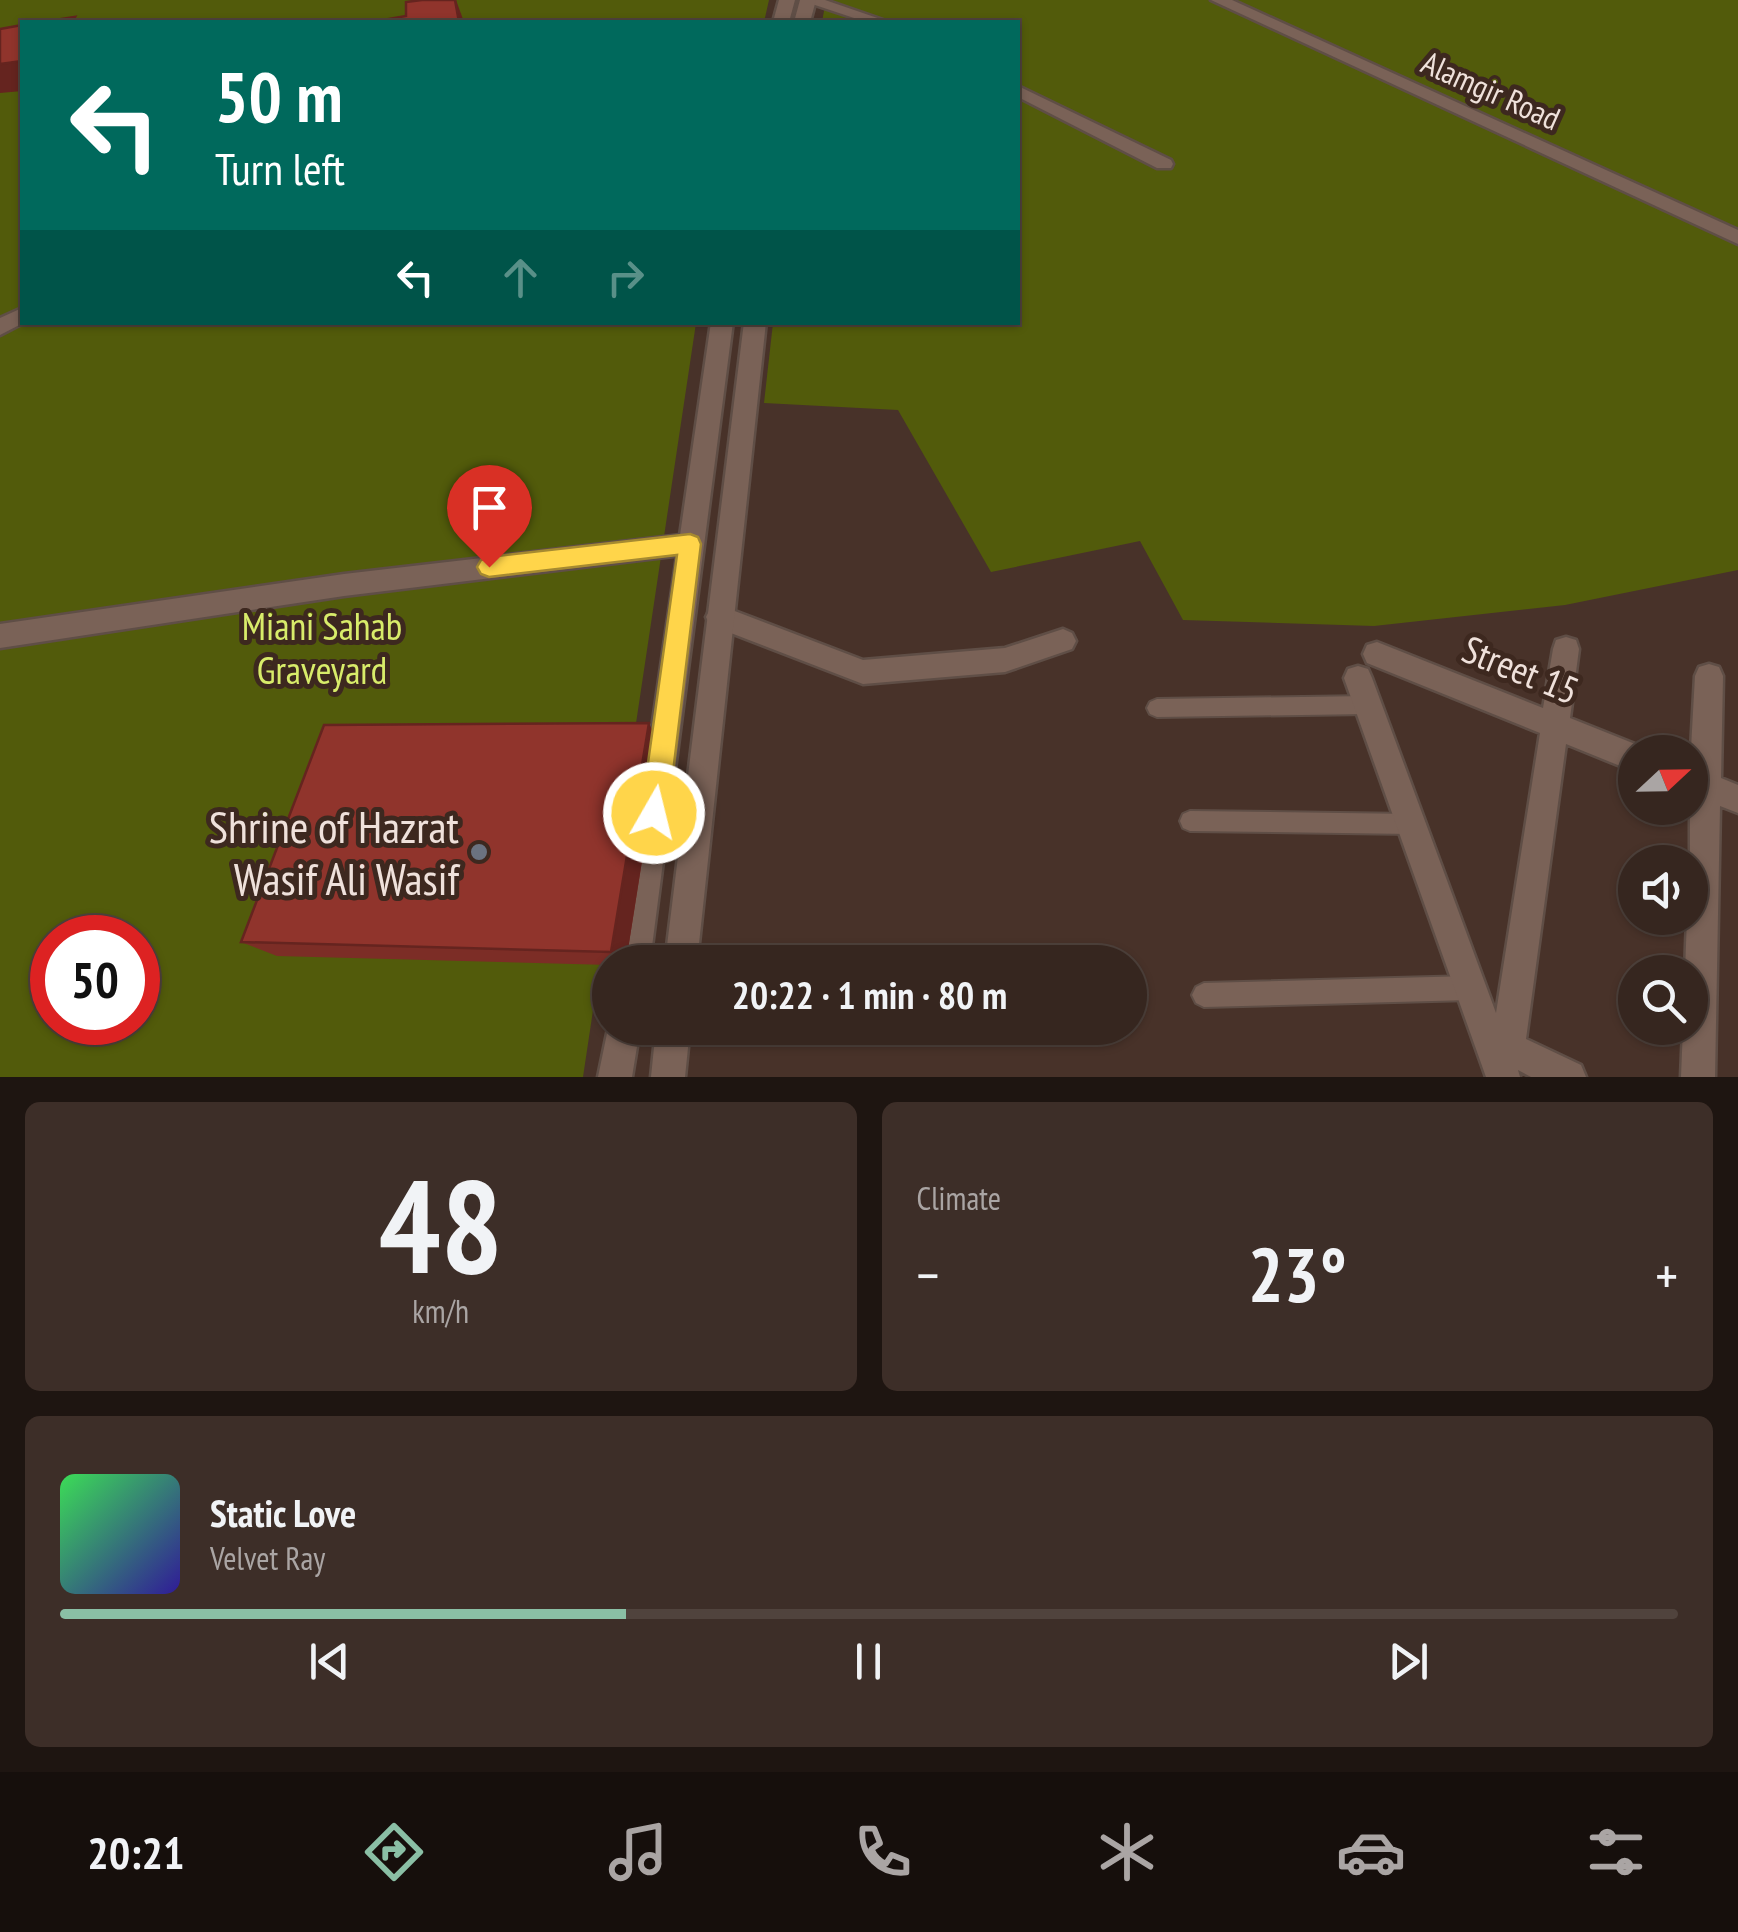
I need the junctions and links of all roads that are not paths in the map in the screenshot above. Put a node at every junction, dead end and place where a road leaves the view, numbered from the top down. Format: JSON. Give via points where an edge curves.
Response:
{"nodes":[{"id":1,"x":808,"y":0,"type":"edge"},
{"id":2,"x":1219,"y":0,"type":"edge"},
{"id":3,"x":874,"y":20,"type":"edge"},
{"id":4,"x":1020,"y":92,"type":"edge"},
{"id":5,"x":1164,"y":164,"type":"dead end"},
{"id":6,"x":1738,"y":238,"type":"edge"},
{"id":7,"x":722,"y":325,"type":"edge"},
{"id":8,"x":755,"y":325,"type":"edge"},
{"id":9,"x":690,"y":544,"type":"junction"},
{"id":10,"x":719,"y":617,"type":"junction"},
{"id":11,"x":0,"y":636,"type":"edge"},
{"id":12,"x":1063,"y":642,"type":"dead end"},
{"id":13,"x":1566,"y":649,"type":"dead end"},
{"id":14,"x":1709,"y":676,"type":"dead end"},
{"id":15,"x":1368,"y":679,"type":"junction"},
{"id":16,"x":1157,"y":708,"type":"dead end"},
{"id":17,"x":1554,"y":726,"type":"junction"},
{"id":18,"x":1703,"y":735,"type":"edge"},
{"id":19,"x":1618,"y":751,"type":"edge"},
{"id":20,"x":1708,"y":787,"type":"edge"},
{"id":21,"x":1738,"y":799,"type":"edge"},
{"id":22,"x":1190,"y":821,"type":"dead end"},
{"id":23,"x":1412,"y":824,"type":"junction"},
{"id":24,"x":1698,"y":825,"type":"edge"},
{"id":25,"x":636,"y":945,"type":"edge"},
{"id":26,"x":682,"y":945,"type":"edge"},
{"id":27,"x":1471,"y":988,"type":"junction"},
{"id":28,"x":1204,"y":995,"type":"dead end"},
{"id":29,"x":620,"y":1045,"type":"edge"},
{"id":30,"x":671,"y":1045,"type":"edge"},
{"id":31,"x":1502,"y":1060,"type":"edge"},
{"id":32,"x":615,"y":1077,"type":"edge"},
{"id":33,"x":668,"y":1077,"type":"edge"},
{"id":34,"x":1569,"y":1077,"type":"edge"},
{"id":35,"x":1698,"y":1077,"type":"edge"}],
"edges":[{"from":1,"to":3,"type":"street"},
{"from":2,"to":6,"type":"street","name":"Alamgir Road"},
{"from":4,"to":5,"type":"street"},
{"from":7,"to":9,"type":"street"},
{"from":8,"to":10,"type":"street"},
{"from":9,"to":11,"type":"street","via":[[344,585]]},
{"from":9,"to":25,"type":"street"},
{"from":10,"to":12,"type":"street","via":[[864,672],[1005,660]]},
{"from":10,"to":26,"type":"street"},
{"from":13,"to":17,"type":"street"},
{"from":14,"to":18,"type":"street"},
{"from":15,"to":16,"type":"lane"},
{"from":15,"to":17,"type":"street","name":"Street 15"},
{"from":15,"to":23,"type":"street"},
{"from":17,"to":19,"type":"street","name":"Street 15"},
{"from":17,"to":31,"type":"street"},
{"from":20,"to":21,"type":"street"},
{"from":22,"to":23,"type":"lane"},
{"from":23,"to":27,"type":"street"},
{"from":24,"to":35,"type":"street"},
{"from":27,"to":28,"type":"lane"},
{"from":27,"to":31,"type":"street"},
{"from":29,"to":32,"type":"street"},
{"from":30,"to":33,"type":"street"},
{"from":31,"to":34,"type":"street"}]}
